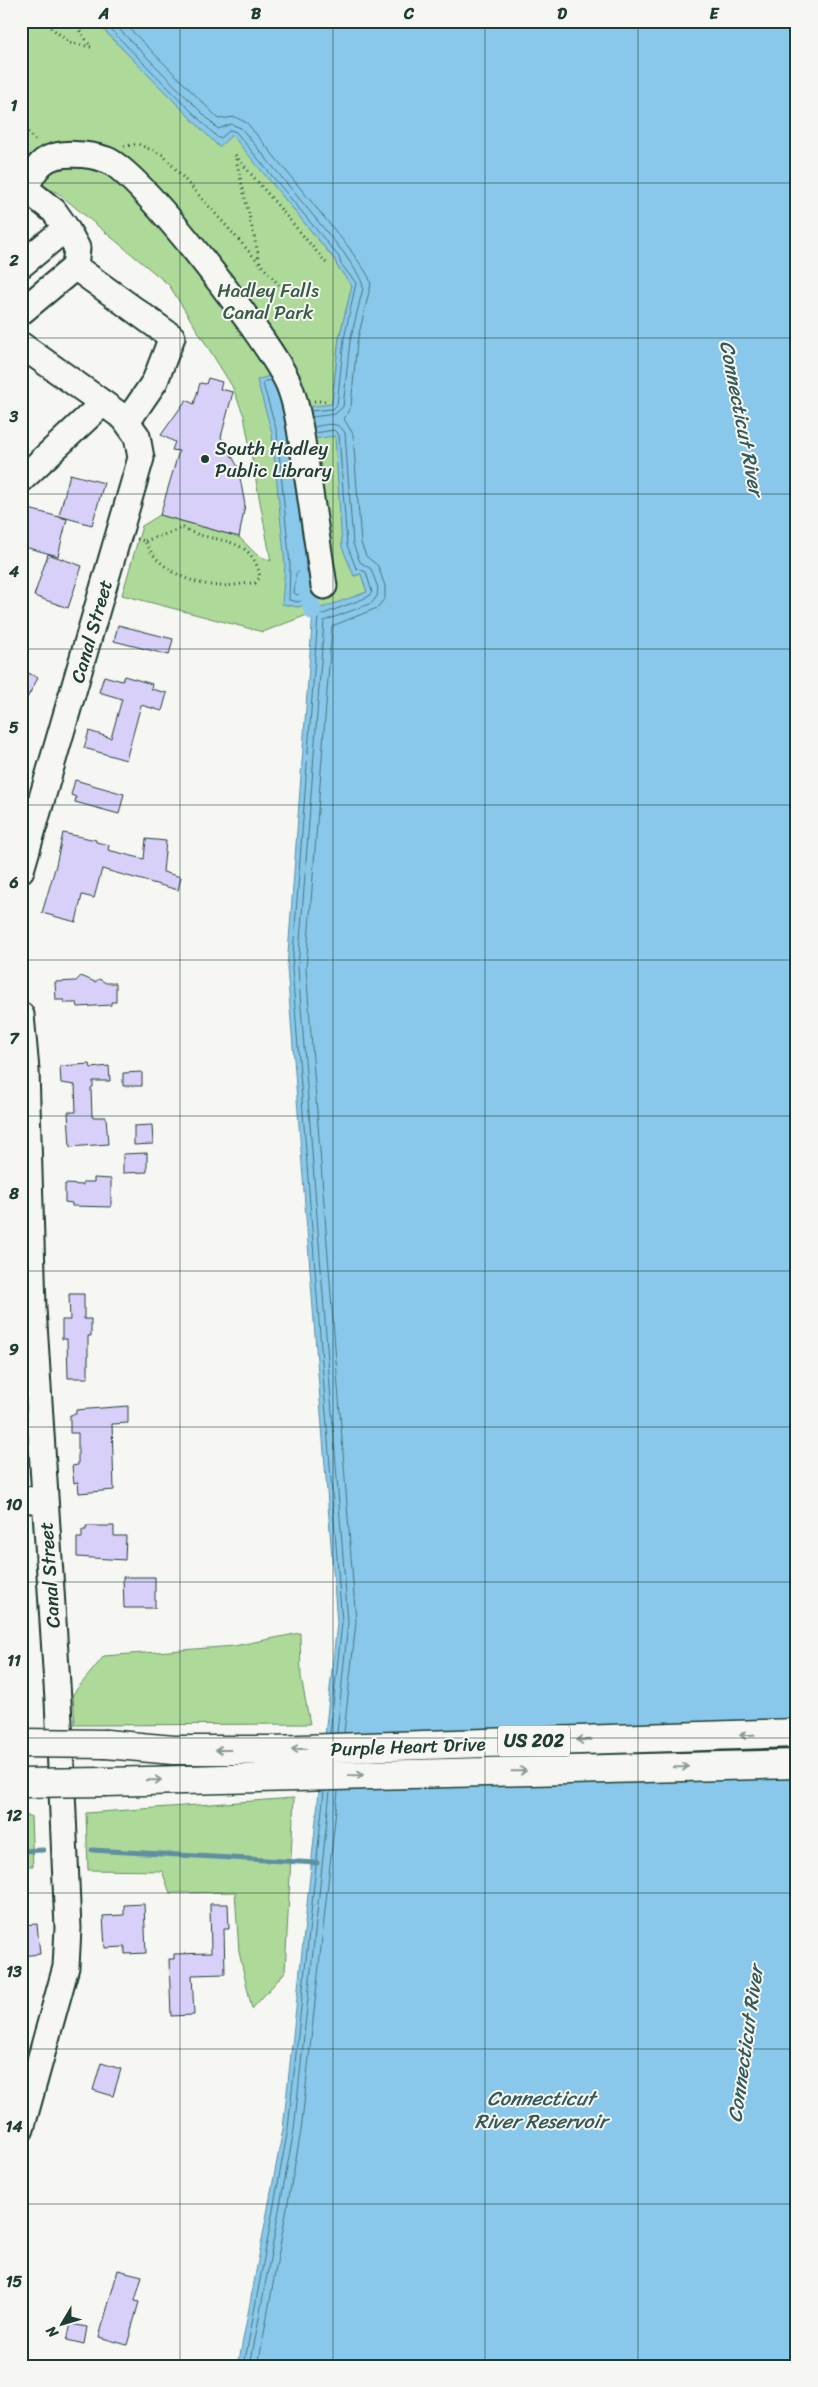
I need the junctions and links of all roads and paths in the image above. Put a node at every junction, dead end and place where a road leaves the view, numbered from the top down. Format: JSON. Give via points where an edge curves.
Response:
{"nodes":[{"id":1,"x":43,"y":21,"type":"edge"},
{"id":2,"x":73,"y":21,"type":"edge"},
{"id":3,"x":21,"y":125,"type":"edge"},
{"id":4,"x":35,"y":140,"type":"dead end"},
{"id":5,"x":120,"y":147,"type":"dead end"},
{"id":6,"x":23,"y":186,"type":"edge"},
{"id":7,"x":66,"y":228,"type":"junction"},
{"id":8,"x":260,"y":262,"type":"junction"},
{"id":9,"x":327,"y":264,"type":"dead end"},
{"id":10,"x":21,"y":265,"type":"edge"},
{"id":11,"x":75,"y":267,"type":"junction"},
{"id":12,"x":279,"y":285,"type":"dead end"},
{"id":13,"x":21,"y":312,"type":"edge"},
{"id":14,"x":21,"y":346,"type":"edge"},
{"id":15,"x":103,"y":403,"type":"junction"},
{"id":16,"x":127,"y":422,"type":"junction"},
{"id":17,"x":21,"y":480,"type":"edge"},
{"id":18,"x":134,"y":538,"type":"dead end"},
{"id":19,"x":145,"y":541,"type":"junction"},
{"id":20,"x":324,"y":586,"type":"dead end"},
{"id":21,"x":21,"y":870,"type":"edge"},
{"id":22,"x":21,"y":1015,"type":"edge"},
{"id":23,"x":33,"y":1500,"type":"edge"},
{"id":24,"x":796,"y":1733,"type":"edge"},
{"id":25,"x":21,"y":1743,"type":"edge"},
{"id":26,"x":795,"y":1764,"type":"edge"},
{"id":27,"x":21,"y":1784,"type":"edge"},
{"id":28,"x":32,"y":2044,"type":"edge"},
{"id":29,"x":23,"y":2118,"type":"edge"}],
"edges":[{"from":1,"to":2,"type":"path","via":[[70,43],[90,47]]},
{"from":3,"to":4,"type":"path"},
{"from":5,"to":8,"type":"path","via":[[138,144],[163,155]]},
{"from":6,"to":7,"type":"street","via":[[54,211]]},
{"from":6,"to":20,"type":"street","via":[[43,162],[64,154],[90,155],[109,161],[135,182],[198,254],[266,345],[288,383],[302,440]]},
{"from":7,"to":10,"type":"street"},
{"from":7,"to":11,"type":"street","via":[[77,248]]},
{"from":8,"to":9,"type":"path","via":[[235,155]]},
{"from":8,"to":12,"type":"path"},
{"from":11,"to":13,"type":"street"},
{"from":11,"to":16,"type":"street","via":[[172,337],[155,381]]},
{"from":14,"to":15,"type":"street","name":"Canal Street"},
{"from":15,"to":16,"type":"street","name":"Canal Street"},
{"from":15,"to":17,"type":"street"},
{"from":16,"to":21,"type":"street","name":"Canal Street","via":[[139,443],[139,470]]},
{"from":18,"to":19,"type":"path"},
{"from":19,"to":19,"type":"path","via":[[150,553],[161,564],[184,577],[222,586],[256,583],[260,577],[258,564],[251,554],[224,540],[182,528]]},
{"from":22,"to":23,"type":"street","name":"Canal Street","via":[[26,1070],[33,1300]]},
{"from":23,"to":28,"type":"street","name":"Canal Street","via":[[58,1700],[68,1928],[66,1967]]},
{"from":24,"to":25,"type":"main road","name":"Purple Heart Drive","number":"US 202","one_way":true,"bridge":true,"via":[[272,1750],[173,1750],[106,1744]]},
{"from":27,"to":26,"type":"main road","name":"Purple Heart Drive","number":"US 202","one_way":true,"bridge":true},
{"from":28,"to":29,"type":"street","name":"Canal Street"}]}
